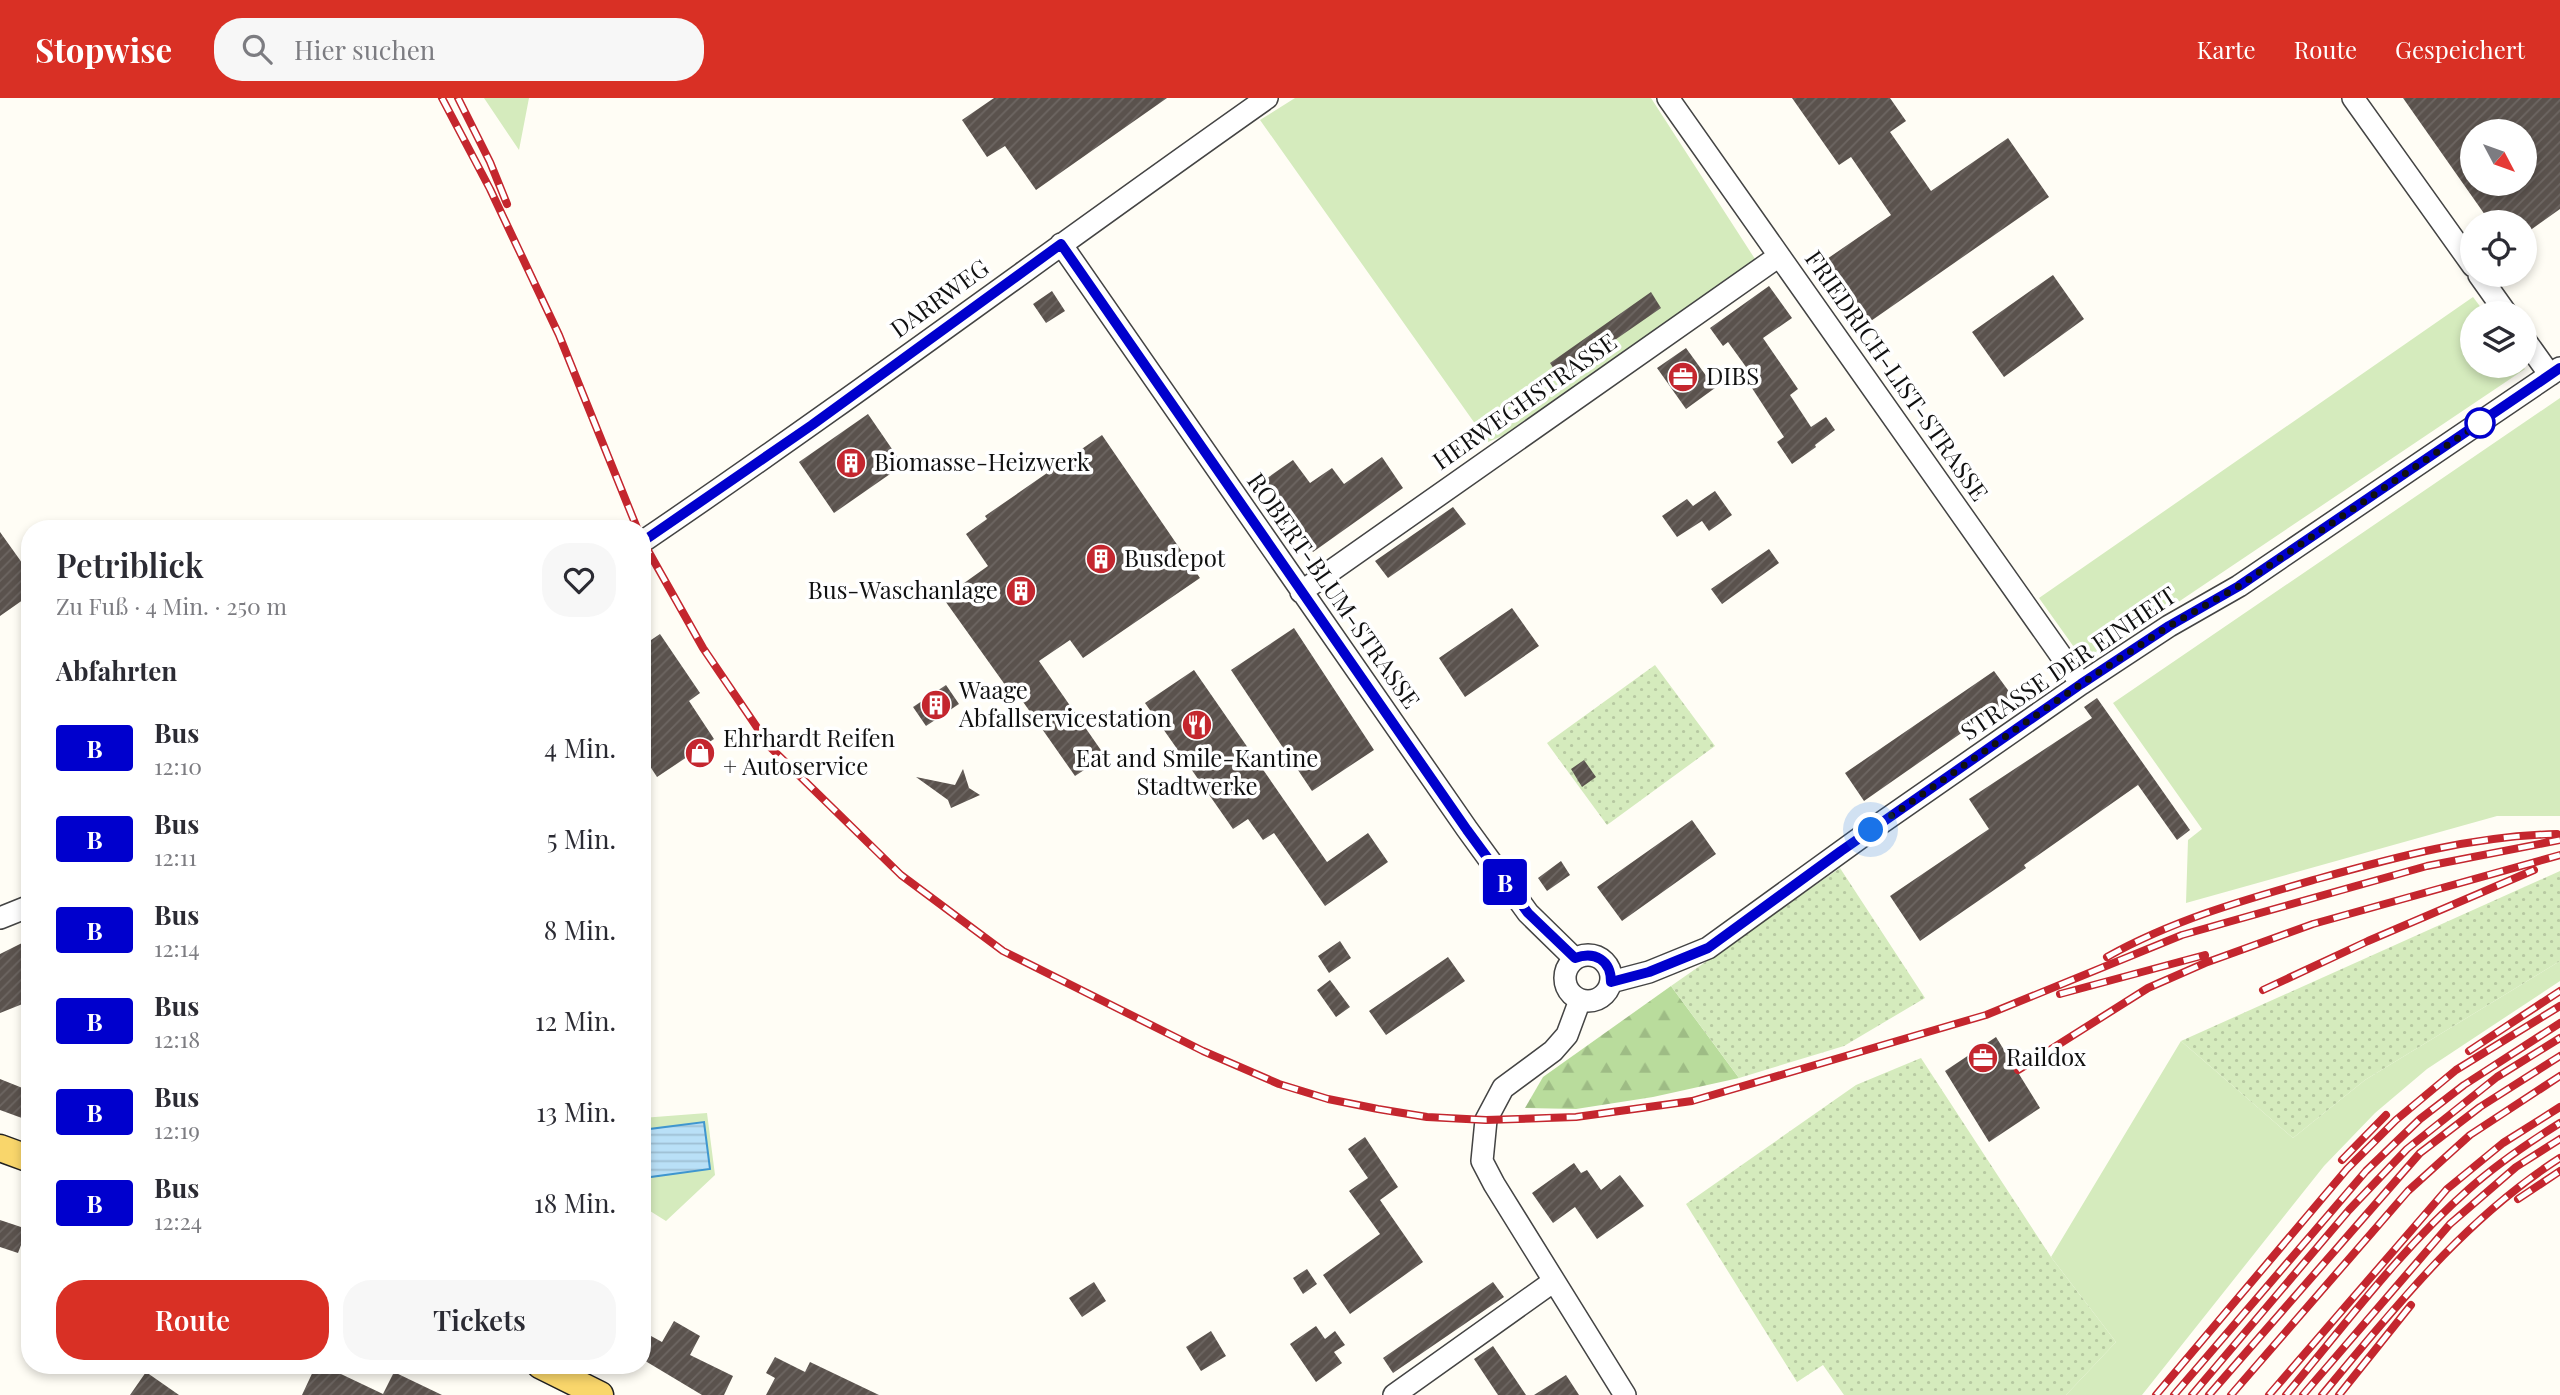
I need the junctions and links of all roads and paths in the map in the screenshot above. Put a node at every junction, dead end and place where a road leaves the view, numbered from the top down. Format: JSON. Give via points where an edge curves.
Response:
{"nodes":[{"id":1,"x":1267,"y":98,"type":"edge"},
{"id":2,"x":1668,"y":98,"type":"edge"},
{"id":3,"x":2353,"y":98,"type":"edge"},
{"id":4,"x":1061,"y":244,"type":"junction"},
{"id":5,"x":2460,"y":248,"type":"edge"},
{"id":6,"x":1779,"y":256,"type":"junction"},
{"id":7,"x":2537,"y":352,"type":"edge"},
{"id":8,"x":2555,"y":371,"type":"edge"},
{"id":9,"x":651,"y":536,"type":"edge"},
{"id":10,"x":1301,"y":592,"type":"junction"},
{"id":11,"x":2081,"y":684,"type":"junction"},
{"id":12,"x":21,"y":910,"type":"edge"},
{"id":13,"x":0,"y":918,"type":"edge"},
{"id":14,"x":1575,"y":958,"type":"junction"},
{"id":15,"x":1611,"y":982,"type":"junction"},
{"id":16,"x":1580,"y":1000,"type":"junction"},
{"id":17,"x":0,"y":1147,"type":"edge"},
{"id":18,"x":21,"y":1155,"type":"edge"},
{"id":19,"x":1554,"y":1281,"type":"junction"},
{"id":20,"x":558,"y":1374,"type":"edge"},
{"id":21,"x":600,"y":1395,"type":"edge"},
{"id":22,"x":1394,"y":1395,"type":"edge"},
{"id":23,"x":1625,"y":1395,"type":"edge"}],
"edges":[{"from":1,"to":4,"type":"street","name":"DARRWEG"},
{"from":2,"to":6,"type":"street","name":"FRIEDRICH-LIST-STRASSE"},
{"from":3,"to":5,"type":"street"},
{"from":4,"to":9,"type":"street","name":"DARRWEG"},
{"from":4,"to":10,"type":"street","name":"ROBERT-BLUM-STRASSE"},
{"from":6,"to":10,"type":"street","name":"HERWEGHSTRASSE"},
{"from":6,"to":11,"type":"street","name":"FRIEDRICH-LIST-STRASSE"},
{"from":7,"to":8,"type":"street","name":"STRASSE DER EINHEIT"},
{"from":8,"to":11,"type":"street","name":"STRASSE DER EINHEIT","via":[[2250,579]]},
{"from":10,"to":14,"type":"street","name":"ROBERT-BLUM-STRASSE","via":[[1528,913]]},
{"from":11,"to":15,"type":"street","name":"STRASSE DER EINHEIT","via":[[1708,948]]},
{"from":12,"to":13,"type":"street"},
{"from":14,"to":15,"type":"street","via":[[1594,955],[1603,960]]},
{"from":14,"to":16,"type":"street","via":[[1565,984]]},
{"from":15,"to":16,"type":"street","name":"STRASSE DER EINHEIT","via":[[1604,995]]},
{"from":16,"to":19,"type":"street","via":[[1567,1035],[1503,1088],[1486,1120],[1482,1161]]},
{"from":17,"to":18,"type":"main road"},
{"from":19,"to":22,"type":"street"},
{"from":19,"to":23,"type":"street"},
{"from":20,"to":21,"type":"main road"}]}
